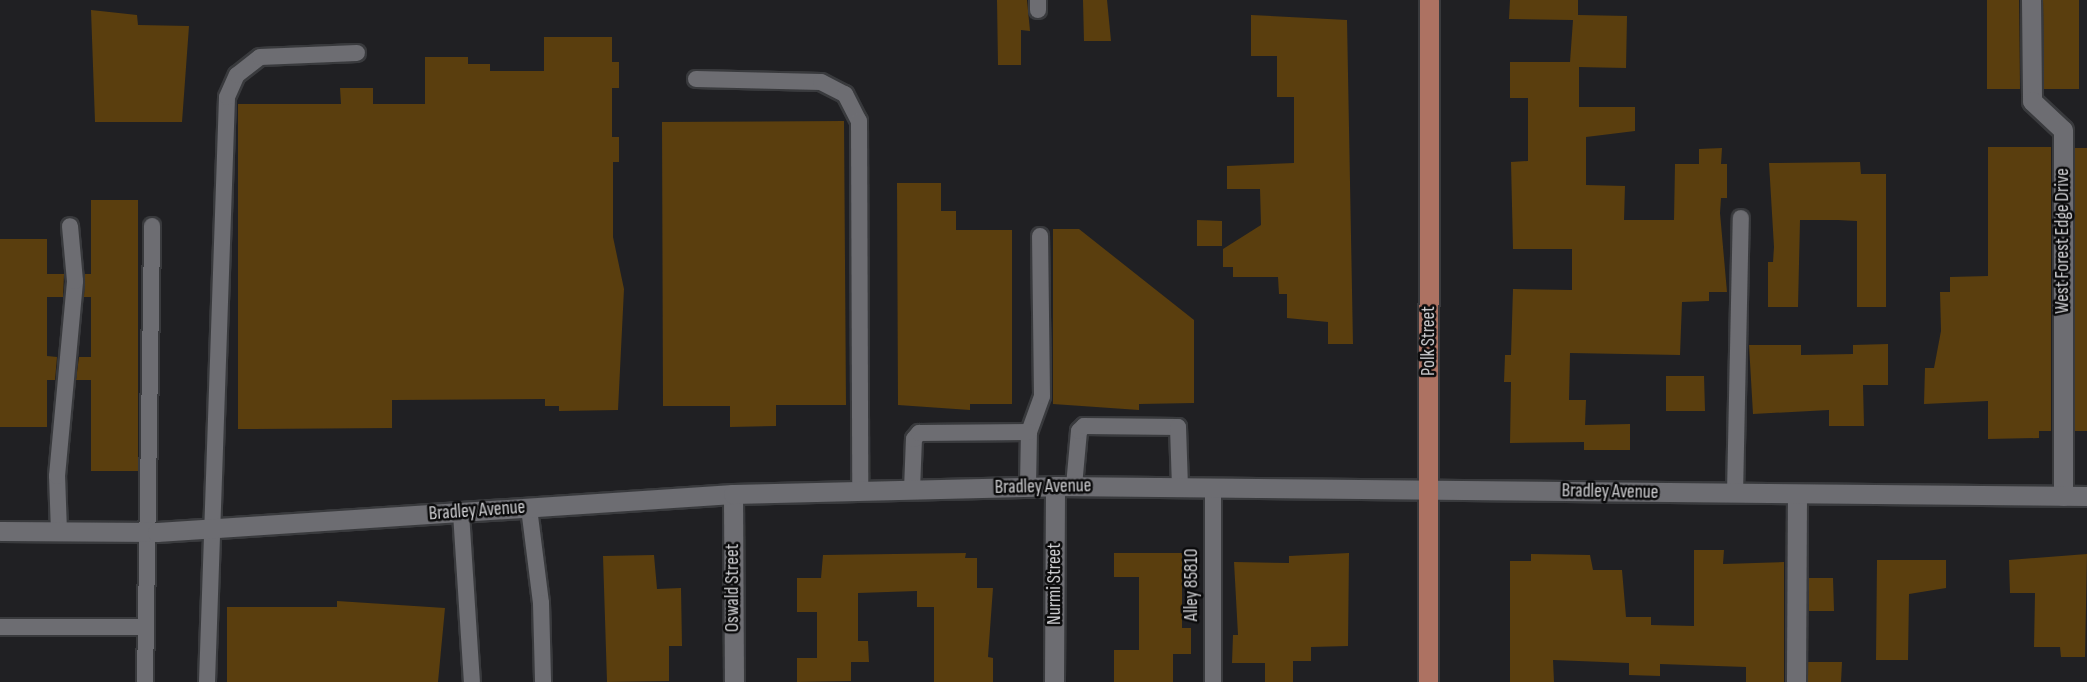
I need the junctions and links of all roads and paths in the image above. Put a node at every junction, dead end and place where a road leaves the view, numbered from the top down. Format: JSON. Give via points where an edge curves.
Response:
{"nodes":[{"id":1,"x":1429,"y":0,"type":"edge"},
{"id":2,"x":2031,"y":0,"type":"edge"},
{"id":3,"x":357,"y":53,"type":"dead end"},
{"id":4,"x":696,"y":79,"type":"dead end"},
{"id":5,"x":1741,"y":218,"type":"dead end"},
{"id":6,"x":70,"y":226,"type":"dead end"},
{"id":7,"x":152,"y":226,"type":"dead end"},
{"id":8,"x":1040,"y":236,"type":"dead end"},
{"id":9,"x":1029,"y":432,"type":"junction"},
{"id":10,"x":1065,"y":486,"type":"junction"},
{"id":11,"x":1028,"y":487,"type":"junction"},
{"id":12,"x":1180,"y":488,"type":"junction"},
{"id":13,"x":1213,"y":488,"type":"junction"},
{"id":14,"x":912,"y":490,"type":"junction"},
{"id":15,"x":860,"y":491,"type":"junction"},
{"id":16,"x":1428,"y":491,"type":"junction"},
{"id":17,"x":733,"y":494,"type":"junction"},
{"id":18,"x":1735,"y":494,"type":"junction"},
{"id":19,"x":1797,"y":494,"type":"junction"},
{"id":20,"x":2063,"y":496,"type":"junction"},
{"id":21,"x":2087,"y":496,"type":"edge"},
{"id":22,"x":529,"y":508,"type":"junction"},
{"id":23,"x":461,"y":513,"type":"junction"},
{"id":24,"x":216,"y":528,"type":"junction"},
{"id":25,"x":0,"y":531,"type":"edge"},
{"id":26,"x":59,"y":531,"type":"junction"},
{"id":27,"x":145,"y":532,"type":"junction"},
{"id":28,"x":0,"y":627,"type":"edge"},
{"id":29,"x":146,"y":627,"type":"junction"},
{"id":30,"x":145,"y":682,"type":"edge"},
{"id":31,"x":207,"y":682,"type":"edge"},
{"id":32,"x":472,"y":682,"type":"edge"},
{"id":33,"x":543,"y":682,"type":"edge"},
{"id":34,"x":734,"y":682,"type":"edge"},
{"id":35,"x":1054,"y":682,"type":"edge"},
{"id":36,"x":1213,"y":682,"type":"edge"},
{"id":37,"x":1428,"y":682,"type":"edge"},
{"id":38,"x":1796,"y":682,"type":"edge"}],
"edges":[{"from":1,"to":16,"type":"main road","name":"Polk Street"},
{"from":2,"to":20,"type":"street","name":"West Forest Edge Drive","via":[[2032,101],[2063,130]]},
{"from":3,"to":24,"type":"lane","via":[[261,57],[237,75],[227,97]]},
{"from":4,"to":15,"type":"lane","via":[[821,82],[845,94],[859,121]]},
{"from":5,"to":18,"type":"lane"},
{"from":6,"to":26,"type":"lane","via":[[75,281],[57,476]]},
{"from":7,"to":27,"type":"lane"},
{"from":8,"to":9,"type":"lane","via":[[1042,396]]},
{"from":9,"to":11,"type":"lane"},
{"from":9,"to":14,"type":"lane","via":[[919,433],[914,439]]},
{"from":10,"to":11,"type":"street","name":"Bradley Avenue"},
{"from":10,"to":12,"type":"street","name":"Bradley Avenue"},
{"from":10,"to":12,"type":"lane","via":[[1079,430],[1084,426],[1178,427]]},
{"from":10,"to":35,"type":"street","name":"Nurmi Street"},
{"from":11,"to":14,"type":"street","name":"Bradley Avenue"},
{"from":12,"to":13,"type":"street","name":"Bradley Avenue"},
{"from":13,"to":16,"type":"street","name":"Bradley Avenue"},
{"from":13,"to":36,"type":"lane","name":"Alley 85810"},
{"from":14,"to":15,"type":"street","name":"Bradley Avenue"},
{"from":15,"to":17,"type":"street","name":"Bradley Avenue"},
{"from":16,"to":18,"type":"street","name":"Bradley Avenue"},
{"from":16,"to":37,"type":"main road","name":"Polk Street"},
{"from":17,"to":22,"type":"street","name":"Bradley Avenue"},
{"from":17,"to":34,"type":"street","name":"Oswald Street"},
{"from":18,"to":19,"type":"street","name":"Bradley Avenue"},
{"from":19,"to":20,"type":"street","name":"Bradley Avenue"},
{"from":19,"to":38,"type":"street"},
{"from":20,"to":21,"type":"street","name":"Bradley Avenue"},
{"from":22,"to":23,"type":"street","name":"Bradley Avenue"},
{"from":22,"to":33,"type":"lane","via":[[541,603]]},
{"from":23,"to":24,"type":"street","name":"Bradley Avenue"},
{"from":23,"to":32,"type":"lane"},
{"from":24,"to":27,"type":"street","name":"Bradley Avenue"},
{"from":24,"to":31,"type":"lane"},
{"from":25,"to":26,"type":"street","name":"Bradley Avenue"},
{"from":26,"to":27,"type":"street","name":"Bradley Avenue"},
{"from":27,"to":29,"type":"lane"},
{"from":28,"to":29,"type":"lane"},
{"from":29,"to":30,"type":"lane"}]}
